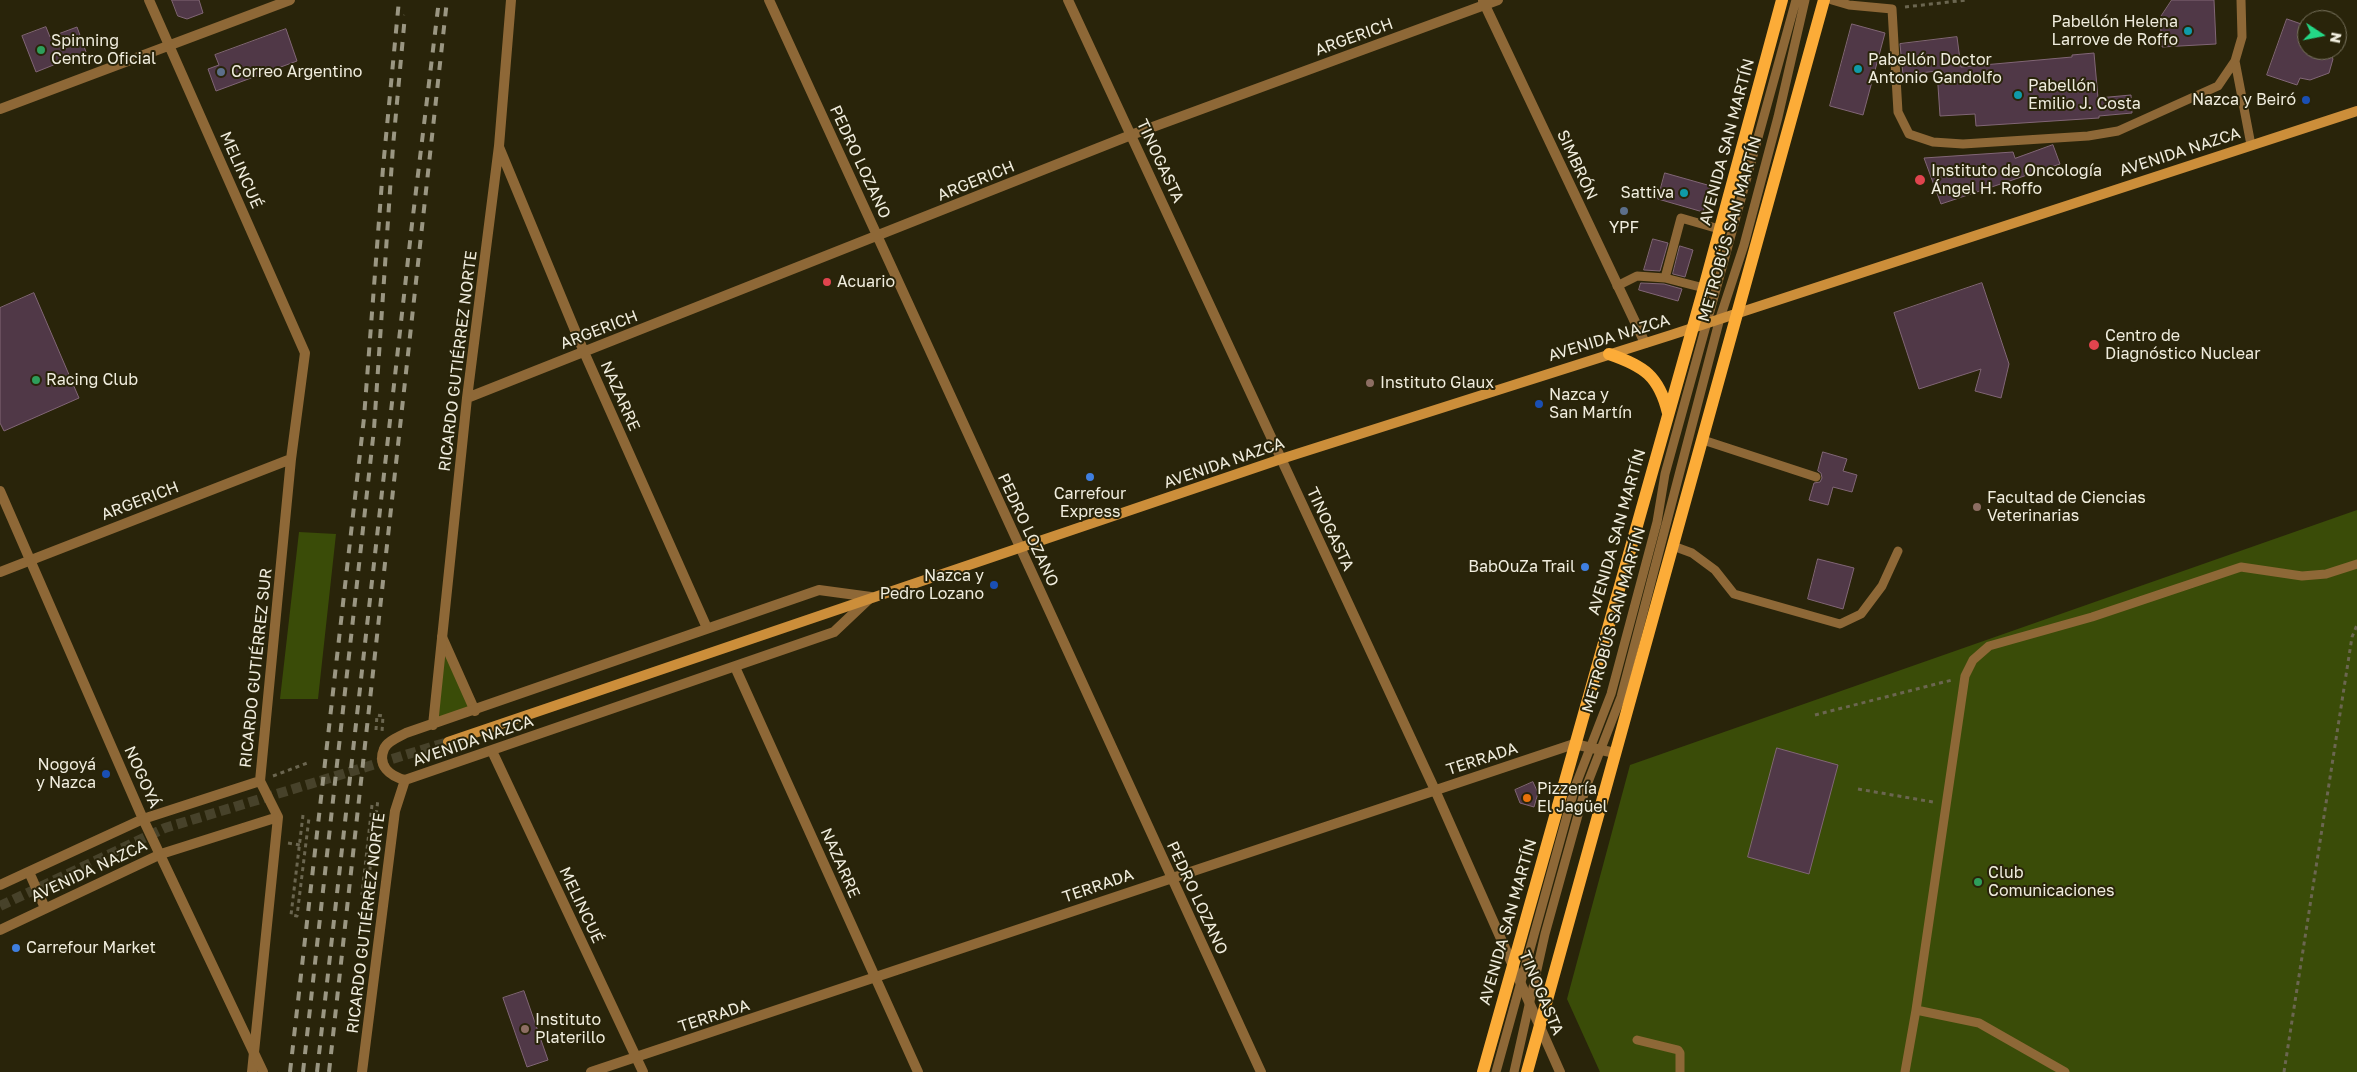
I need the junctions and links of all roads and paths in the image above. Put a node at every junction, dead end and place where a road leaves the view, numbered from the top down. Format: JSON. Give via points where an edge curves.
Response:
{"nodes":[{"id":1,"x":149,"y":0,"type":"edge"},
{"id":2,"x":290,"y":0,"type":"edge"},
{"id":3,"x":511,"y":0,"type":"edge"},
{"id":4,"x":769,"y":0,"type":"edge"},
{"id":5,"x":1068,"y":0,"type":"edge"},
{"id":6,"x":1498,"y":0,"type":"edge"},
{"id":7,"x":1782,"y":0,"type":"edge"},
{"id":8,"x":1796,"y":0,"type":"edge"},
{"id":9,"x":1805,"y":0,"type":"edge"},
{"id":10,"x":1824,"y":0,"type":"edge"},
{"id":11,"x":1832,"y":0,"type":"edge"},
{"id":12,"x":1967,"y":0,"type":"edge"},
{"id":13,"x":2241,"y":0,"type":"edge"},
{"id":14,"x":1484,"y":2,"type":"edge"},
{"id":15,"x":1892,"y":9,"type":"junction"},
{"id":16,"x":170,"y":44,"type":"junction"},
{"id":17,"x":2235,"y":61,"type":"junction"},
{"id":18,"x":0,"y":109,"type":"edge"},
{"id":19,"x":2357,"y":111,"type":"edge"},
{"id":20,"x":1131,"y":135,"type":"junction"},
{"id":21,"x":2251,"y":145,"type":"junction"},
{"id":22,"x":498,"y":146,"type":"junction"},
{"id":23,"x":1720,"y":229,"type":"junction"},
{"id":24,"x":878,"y":236,"type":"junction"},
{"id":25,"x":1665,"y":278,"type":"junction"},
{"id":26,"x":1618,"y":286,"type":"junction"},
{"id":27,"x":1704,"y":288,"type":"junction"},
{"id":28,"x":1738,"y":312,"type":"junction"},
{"id":29,"x":1720,"y":318,"type":"junction"},
{"id":30,"x":1706,"y":323,"type":"junction"},
{"id":31,"x":1692,"y":328,"type":"junction"},
{"id":32,"x":1645,"y":343,"type":"junction"},
{"id":33,"x":584,"y":352,"type":"junction"},
{"id":34,"x":305,"y":353,"type":"joint"},
{"id":35,"x":1608,"y":354,"type":"junction"},
{"id":36,"x":467,"y":398,"type":"junction"},
{"id":37,"x":1668,"y":414,"type":"junction"},
{"id":38,"x":1703,"y":440,"type":"junction"},
{"id":39,"x":291,"y":459,"type":"junction"},
{"id":40,"x":1281,"y":459,"type":"junction"},
{"id":41,"x":1816,"y":477,"type":"dead end"},
{"id":42,"x":0,"y":491,"type":"edge"},
{"id":43,"x":1673,"y":546,"type":"junction"},
{"id":44,"x":1020,"y":548,"type":"junction"},
{"id":45,"x":1898,"y":551,"type":"dead end"},
{"id":46,"x":30,"y":560,"type":"junction"},
{"id":47,"x":2357,"y":564,"type":"edge"},
{"id":48,"x":0,"y":572,"type":"edge"},
{"id":49,"x":871,"y":597,"type":"junction"},
{"id":50,"x":2357,"y":625,"type":"edge"},
{"id":51,"x":707,"y":628,"type":"junction"},
{"id":52,"x":442,"y":637,"type":"junction"},
{"id":53,"x":735,"y":667,"type":"junction"},
{"id":54,"x":1965,"y":676,"type":"junction"},
{"id":55,"x":475,"y":710,"type":"junction"},
{"id":56,"x":1815,"y":715,"type":"dead end"},
{"id":57,"x":432,"y":725,"type":"junction"},
{"id":58,"x":376,"y":730,"type":"dead end"},
{"id":59,"x":382,"y":730,"type":"dead end"},
{"id":60,"x":448,"y":742,"type":"tunnel mouth"},
{"id":61,"x":1574,"y":744,"type":"junction"},
{"id":62,"x":1590,"y":748,"type":"junction"},
{"id":63,"x":1602,"y":750,"type":"junction"},
{"id":64,"x":492,"y":751,"type":"junction"},
{"id":65,"x":1615,"y":753,"type":"junction"},
{"id":66,"x":310,"y":762,"type":"dead end"},
{"id":67,"x":293,"y":769,"type":"dead end"},
{"id":68,"x":405,"y":780,"type":"junction"},
{"id":69,"x":260,"y":781,"type":"junction"},
{"id":70,"x":1858,"y":789,"type":"dead end"},
{"id":71,"x":1435,"y":790,"type":"junction"},
{"id":72,"x":378,"y":799,"type":"dead end"},
{"id":73,"x":372,"y":804,"type":"dead end"},
{"id":74,"x":1946,"y":805,"type":"junction"},
{"id":75,"x":303,"y":815,"type":"dead end"},
{"id":76,"x":278,"y":817,"type":"junction"},
{"id":77,"x":310,"y":818,"type":"dead end"},
{"id":78,"x":143,"y":819,"type":"junction"},
{"id":79,"x":161,"y":854,"type":"junction"},
{"id":80,"x":28,"y":872,"type":"junction"},
{"id":81,"x":1170,"y":877,"type":"junction"},
{"id":82,"x":0,"y":886,"type":"edge"},
{"id":83,"x":45,"y":908,"type":"junction"},
{"id":84,"x":0,"y":930,"type":"edge"},
{"id":85,"x":1513,"y":964,"type":"junction"},
{"id":86,"x":876,"y":978,"type":"junction"},
{"id":87,"x":1521,"y":984,"type":"junction"},
{"id":88,"x":1529,"y":1002,"type":"junction"},
{"id":89,"x":1916,"y":1010,"type":"junction"},
{"id":90,"x":1539,"y":1029,"type":"junction"},
{"id":91,"x":1637,"y":1040,"type":"dead end"},
{"id":92,"x":254,"y":1053,"type":"junction"},
{"id":93,"x":636,"y":1058,"type":"junction"},
{"id":94,"x":252,"y":1072,"type":"edge"},
{"id":95,"x":263,"y":1072,"type":"edge"},
{"id":96,"x":362,"y":1072,"type":"edge"},
{"id":97,"x":591,"y":1072,"type":"edge"},
{"id":98,"x":643,"y":1072,"type":"edge"},
{"id":99,"x":918,"y":1072,"type":"edge"},
{"id":100,"x":1261,"y":1072,"type":"edge"},
{"id":101,"x":1483,"y":1072,"type":"edge"},
{"id":102,"x":1496,"y":1072,"type":"edge"},
{"id":103,"x":1514,"y":1072,"type":"edge"},
{"id":104,"x":1527,"y":1072,"type":"edge"},
{"id":105,"x":1560,"y":1072,"type":"edge"},
{"id":106,"x":1680,"y":1072,"type":"edge"},
{"id":107,"x":1905,"y":1072,"type":"edge"},
{"id":108,"x":2065,"y":1072,"type":"edge"},
{"id":109,"x":2284,"y":1072,"type":"edge"}],
"edges":[{"from":1,"to":16,"type":"street","name":"MELINCUÉ"},
{"from":2,"to":16,"type":"street"},
{"from":3,"to":22,"type":"street","name":"RICARDO GUTIÉRREZ NORTE"},
{"from":4,"to":24,"type":"street","name":"PEDRO LOZANO"},
{"from":5,"to":20,"type":"street","name":"TINOGASTA"},
{"from":6,"to":14,"type":"street","name":"ARGERICH"},
{"from":7,"to":23,"type":"main road","name":"AVENIDA SAN MARTÍN"},
{"from":8,"to":30,"type":"lane","name":"METROBÚS SAN MARTÍN"},
{"from":9,"to":29,"type":"lane","name":"METROBÚS SAN MARTÍN","via":[[1744,245]]},
{"from":10,"to":28,"type":"main road"},
{"from":11,"to":15,"type":"lane"},
{"from":12,"to":15,"type":"path"},
{"from":13,"to":17,"type":"lane","via":[[2242,37]]},
{"from":14,"to":20,"type":"street","name":"ARGERICH"},
{"from":14,"to":26,"type":"street","name":"SIMBRÓN"},
{"from":15,"to":17,"type":"lane","via":[[1898,112],[1909,134],[1933,142],[1963,144],[2088,136],[2118,130],[2218,86]]},
{"from":16,"to":18,"type":"street"},
{"from":16,"to":34,"type":"street","name":"MELINCUÉ"},
{"from":17,"to":21,"type":"lane"},
{"from":19,"to":21,"type":"main road","name":"AVENIDA NAZCA"},
{"from":20,"to":24,"type":"street","name":"ARGERICH"},
{"from":20,"to":40,"type":"street","name":"TINOGASTA"},
{"from":21,"to":28,"type":"main road","name":"AVENIDA NAZCA"},
{"from":22,"to":33,"type":"street","name":"NAZARRE"},
{"from":22,"to":36,"type":"street","name":"RICARDO GUTIÉRREZ NORTE"},
{"from":23,"to":25,"type":"lane","via":[[1681,218]]},
{"from":23,"to":27,"type":"main road","name":"AVENIDA SAN MARTÍN"},
{"from":24,"to":33,"type":"street","name":"ARGERICH"},
{"from":24,"to":44,"type":"street","name":"PEDRO LOZANO"},
{"from":25,"to":26,"type":"lane","via":[[1637,276]]},
{"from":25,"to":27,"type":"lane"},
{"from":26,"to":32,"type":"street","name":"SIMBRÓN"},
{"from":27,"to":31,"type":"main road","name":"AVENIDA SAN MARTÍN"},
{"from":28,"to":29,"type":"main road","name":"AVENIDA NAZCA"},
{"from":28,"to":38,"type":"main road"},
{"from":29,"to":30,"type":"main road","name":"AVENIDA NAZCA"},
{"from":29,"to":63,"type":"lane","name":"METROBÚS SAN MARTÍN","via":[[1621,698]]},
{"from":30,"to":31,"type":"main road","name":"AVENIDA NAZCA"},
{"from":30,"to":62,"type":"lane","name":"METROBÚS SAN MARTÍN","via":[[1665,474],[1658,522],[1614,683]]},
{"from":31,"to":32,"type":"main road","name":"AVENIDA NAZCA"},
{"from":31,"to":37,"type":"main road","name":"AVENIDA SAN MARTÍN"},
{"from":32,"to":35,"type":"main road","name":"AVENIDA NAZCA"},
{"from":33,"to":36,"type":"street","name":"ARGERICH"},
{"from":33,"to":51,"type":"street","name":"NAZARRE"},
{"from":34,"to":39,"type":"street","name":"RICARDO GUTIÉRREZ SUR"},
{"from":35,"to":37,"type":"main road","via":[[1647,372],[1659,385]]},
{"from":35,"to":40,"type":"main road","name":"AVENIDA NAZCA"},
{"from":36,"to":52,"type":"street","name":"RICARDO GUTIÉRREZ NORTE"},
{"from":37,"to":61,"type":"main road","name":"AVENIDA SAN MARTÍN"},
{"from":38,"to":41,"type":"lane"},
{"from":38,"to":43,"type":"main road"},
{"from":39,"to":46,"type":"street","name":"ARGERICH"},
{"from":39,"to":69,"type":"street","name":"RICARDO GUTIÉRREZ SUR"},
{"from":40,"to":44,"type":"main road","name":"AVENIDA NAZCA"},
{"from":40,"to":71,"type":"street","name":"TINOGASTA"},
{"from":42,"to":46,"type":"street","name":"NOGOYÁ"},
{"from":43,"to":45,"type":"lane","via":[[1692,553],[1715,570],[1734,594],[1840,624],[1861,614],[1882,586]]},
{"from":43,"to":65,"type":"main road"},
{"from":44,"to":49,"type":"main road","name":"AVENIDA NAZCA"},
{"from":44,"to":81,"type":"street","name":"PEDRO LOZANO"},
{"from":46,"to":48,"type":"street","name":"ARGERICH"},
{"from":46,"to":78,"type":"street","name":"NOGOYÁ"},
{"from":47,"to":54,"type":"lane","via":[[2326,574],[2302,576],[2241,567],[1989,646],[1973,660]]},
{"from":49,"to":51,"type":"street","name":"AVENIDA NAZCA","via":[[819,590]]},
{"from":49,"to":53,"type":"street","name":"AVENIDA NAZCA","via":[[834,632]]},
{"from":49,"to":60,"type":"main road","name":"AVENIDA NAZCA"},
{"from":50,"to":109,"type":"path","via":[[2352,637]]},
{"from":51,"to":55,"type":"street","name":"AVENIDA NAZCA"},
{"from":52,"to":55,"type":"street"},
{"from":52,"to":57,"type":"street","name":"RICARDO GUTIÉRREZ NORTE"},
{"from":53,"to":64,"type":"street","name":"AVENIDA NAZCA"},
{"from":53,"to":86,"type":"street","name":"NAZARRE"},
{"from":54,"to":56,"type":"path"},
{"from":54,"to":74,"type":"lane"},
{"from":55,"to":57,"type":"street","name":"AVENIDA NAZCA"},
{"from":57,"to":68,"type":"street","name":"AVENIDA NAZCA","via":[[394,739],[384,748],[382,763],[395,778]]},
{"from":58,"to":59,"type":"path","via":[[377,716],[383,716]]},
{"from":61,"to":62,"type":"street"},
{"from":61,"to":71,"type":"street","name":"TERRADA"},
{"from":61,"to":85,"type":"main road","name":"AVENIDA SAN MARTÍN"},
{"from":62,"to":63,"type":"street"},
{"from":62,"to":87,"type":"lane","name":"METROBÚS SAN MARTÍN","via":[[1575,787]]},
{"from":63,"to":65,"type":"street"},
{"from":63,"to":88,"type":"lane","name":"METROBÚS SAN MARTÍN","via":[[1585,790],[1544,934]]},
{"from":64,"to":68,"type":"street","name":"AVENIDA NAZCA"},
{"from":64,"to":93,"type":"street","name":"MELINCUÉ"},
{"from":65,"to":90,"type":"main road"},
{"from":66,"to":67,"type":"path"},
{"from":68,"to":96,"type":"street","name":"RICARDO GUTIÉRREZ NORTE","via":[[395,811]]},
{"from":69,"to":76,"type":"street","name":"RICARDO GUTIÉRREZ SUR"},
{"from":69,"to":78,"type":"street","name":"AVENIDA NAZCA"},
{"from":70,"to":74,"type":"path"},
{"from":71,"to":81,"type":"street","name":"TERRADA"},
{"from":71,"to":85,"type":"street","name":"TINOGASTA"},
{"from":72,"to":73,"type":"path","via":[[367,895],[362,894]]},
{"from":74,"to":89,"type":"lane"},
{"from":75,"to":77,"type":"path","via":[[291,915],[297,916]]},
{"from":76,"to":79,"type":"street","name":"AVENIDA NAZCA"},
{"from":76,"to":92,"type":"street"},
{"from":78,"to":79,"type":"street","name":"NOGOYÁ"},
{"from":78,"to":80,"type":"street","name":"AVENIDA NAZCA"},
{"from":79,"to":83,"type":"street","name":"AVENIDA NAZCA"},
{"from":79,"to":92,"type":"street","name":"NOGOYÁ"},
{"from":80,"to":82,"type":"street","name":"AVENIDA NAZCA"},
{"from":80,"to":83,"type":"street"},
{"from":81,"to":86,"type":"street","name":"TERRADA"},
{"from":81,"to":100,"type":"street","name":"PEDRO LOZANO"},
{"from":83,"to":84,"type":"street","name":"AVENIDA NAZCA"},
{"from":85,"to":87,"type":"street","name":"TINOGASTA"},
{"from":85,"to":101,"type":"main road","name":"AVENIDA SAN MARTÍN"},
{"from":86,"to":93,"type":"street","name":"TERRADA"},
{"from":86,"to":99,"type":"street","name":"NAZARRE"},
{"from":87,"to":88,"type":"street","name":"TINOGASTA"},
{"from":87,"to":102,"type":"lane","name":"METROBÚS SAN MARTÍN"},
{"from":88,"to":90,"type":"street","name":"TINOGASTA"},
{"from":88,"to":103,"type":"lane","name":"METROBÚS SAN MARTÍN"},
{"from":89,"to":107,"type":"lane"},
{"from":89,"to":108,"type":"lane","via":[[1979,1023]]},
{"from":90,"to":104,"type":"main road"},
{"from":90,"to":105,"type":"street","name":"TINOGASTA"},
{"from":91,"to":106,"type":"lane","via":[[1678,1050]]},
{"from":92,"to":94,"type":"street"},
{"from":92,"to":95,"type":"street","name":"NOGOYÁ"},
{"from":93,"to":97,"type":"street","name":"TERRADA"},
{"from":93,"to":98,"type":"street","name":"MELINCUÉ"}]}
